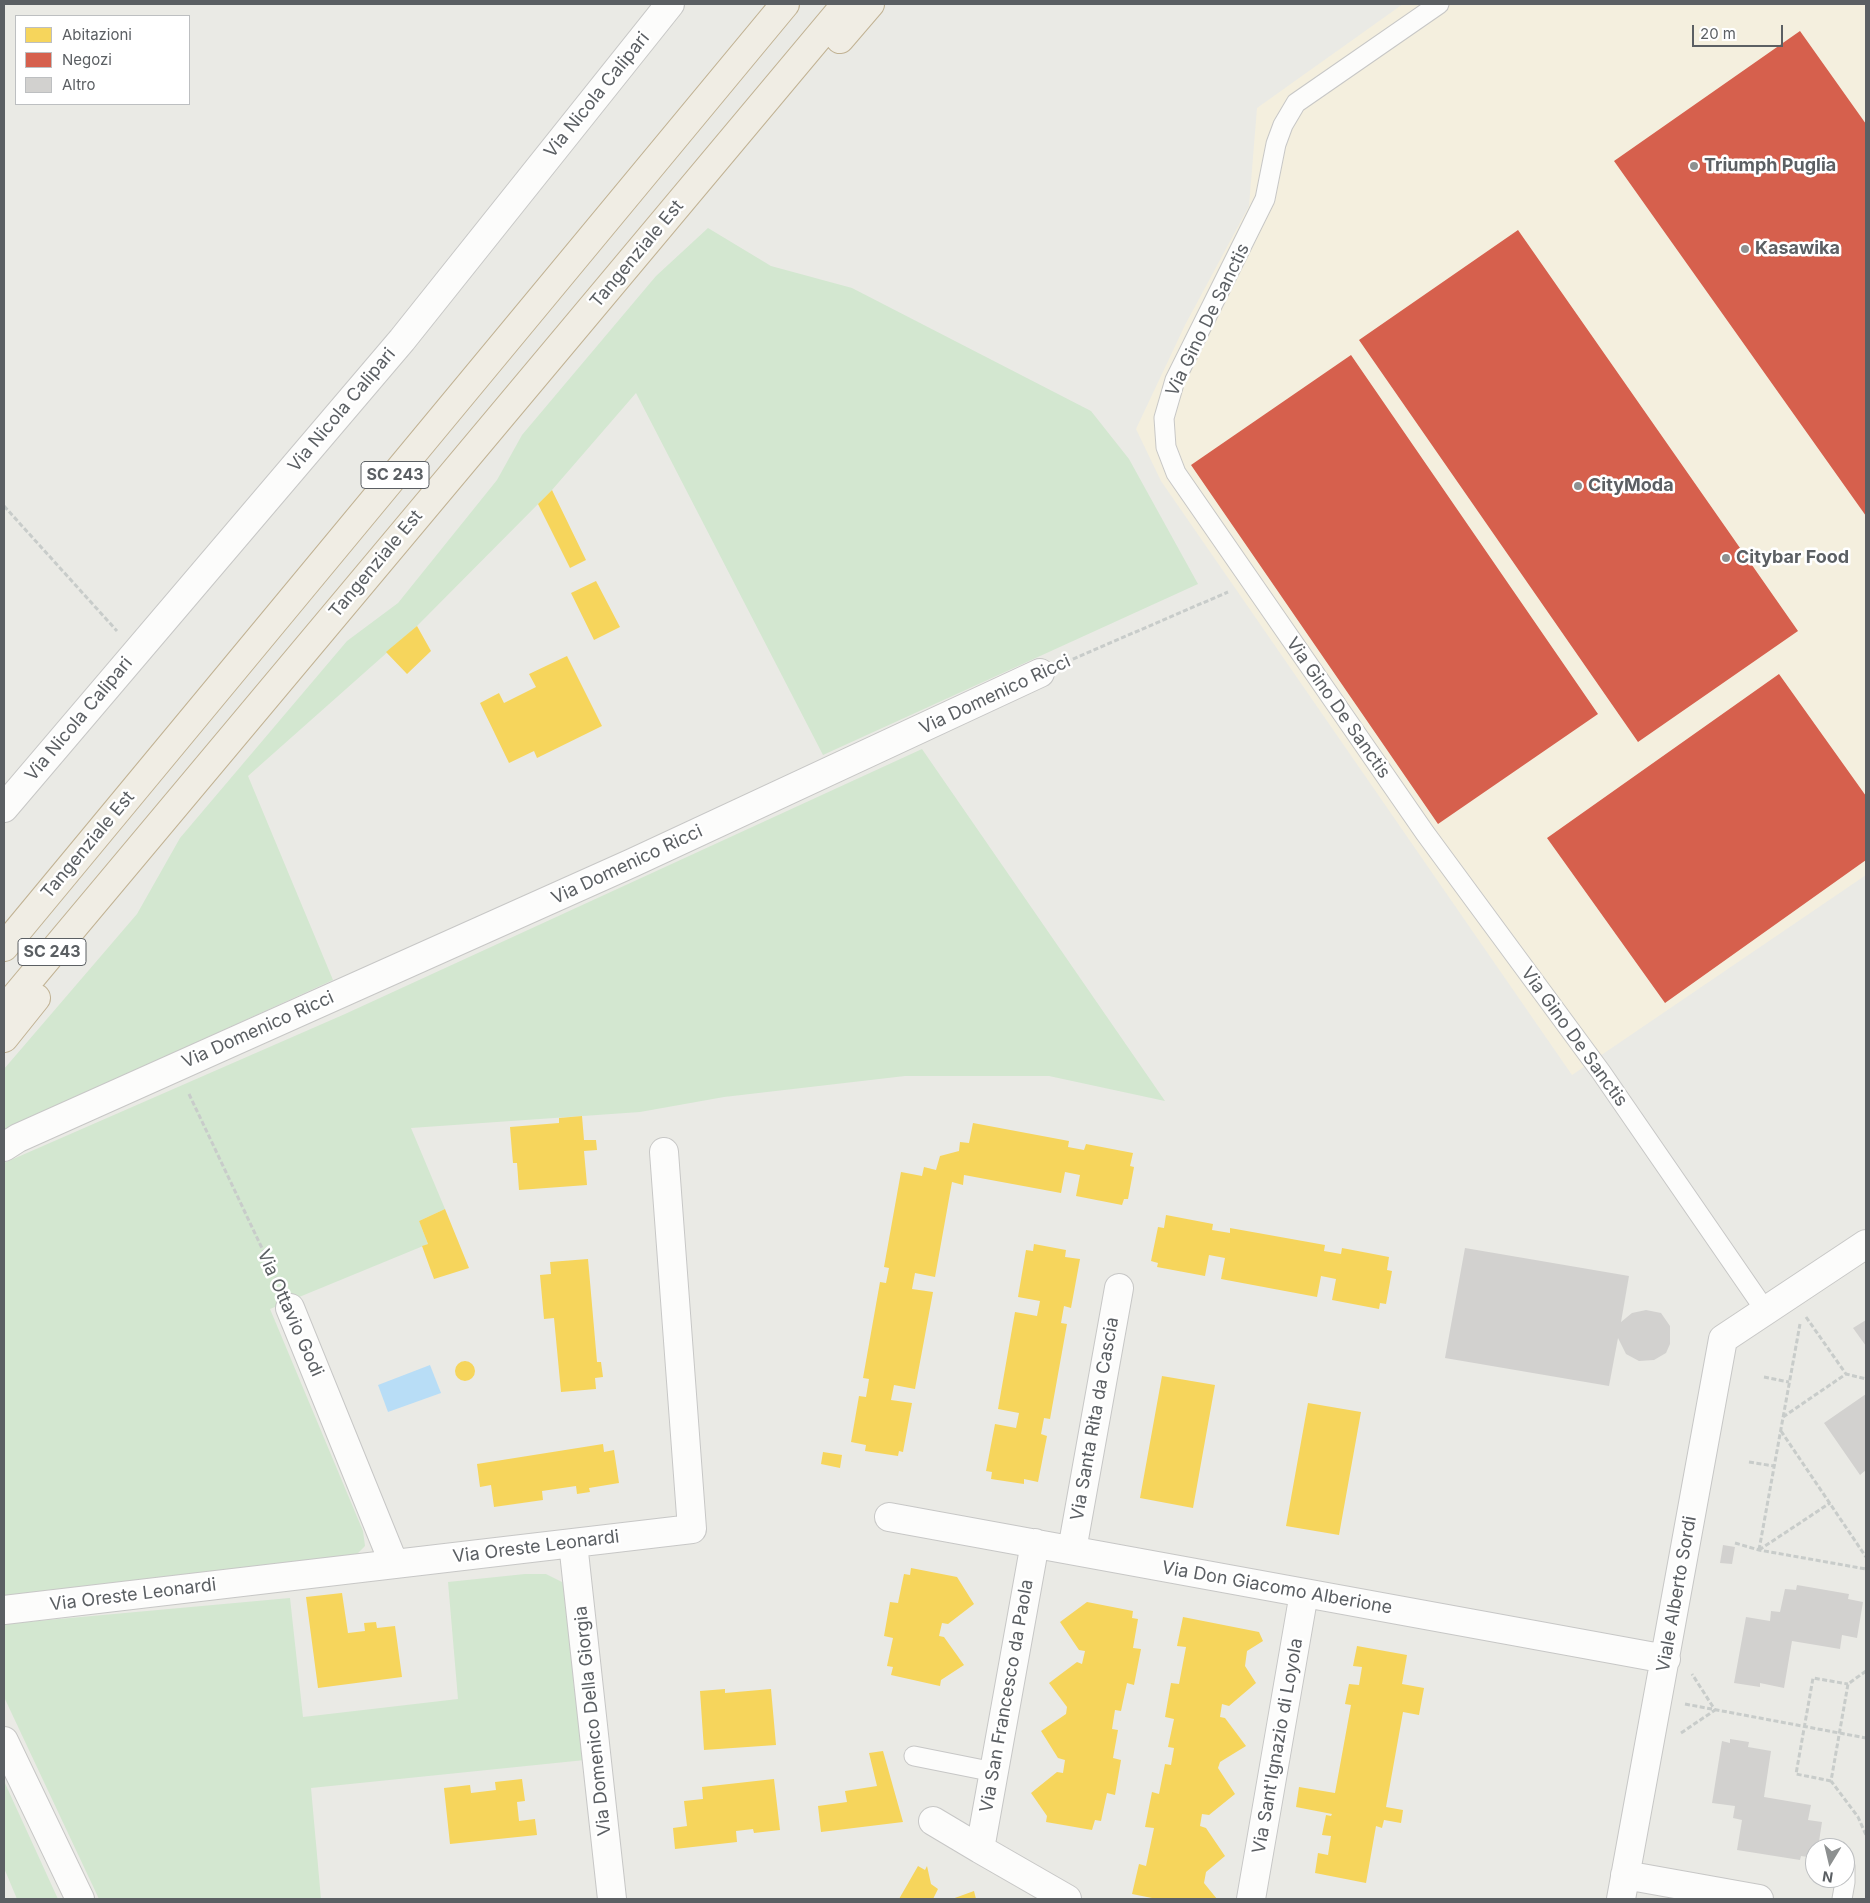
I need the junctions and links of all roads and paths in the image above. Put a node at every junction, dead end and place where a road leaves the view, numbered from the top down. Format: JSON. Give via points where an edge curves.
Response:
{"nodes":[{"id":1,"x":670,"y":4,"type":"edge"},
{"id":2,"x":766,"y":4,"type":"edge"},
{"id":3,"x":785,"y":4,"type":"edge"},
{"id":4,"x":846,"y":4,"type":"edge"},
{"id":5,"x":870,"y":4,"type":"edge"},
{"id":6,"x":1439,"y":4,"type":"edge"},
{"id":7,"x":645,"y":174,"type":"junction"},
{"id":8,"x":689,"y":191,"type":"junction"},
{"id":9,"x":4,"y":506,"type":"edge"},
{"id":10,"x":1251,"y":582,"type":"junction"},
{"id":11,"x":136,"y":652,"type":"junction"},
{"id":12,"x":1040,"y":673,"type":"joint"},
{"id":13,"x":4,"y":808,"type":"edge"},
{"id":14,"x":100,"y":895,"type":"junction"},
{"id":15,"x":4,"y":946,"type":"edge"},
{"id":16,"x":4,"y":1010,"type":"edge"},
{"id":17,"x":4,"y":1038,"type":"edge"},
{"id":18,"x":176,"y":1067,"type":"junction"},
{"id":19,"x":4,"y":1147,"type":"edge"},
{"id":20,"x":664,"y":1152,"type":"dead end"},
{"id":21,"x":1866,"y":1244,"type":"edge"},
{"id":22,"x":1119,"y":1288,"type":"dead end"},
{"id":23,"x":290,"y":1308,"type":"joint"},
{"id":24,"x":1765,"y":1310,"type":"junction"},
{"id":25,"x":1846,"y":1374,"type":"junction"},
{"id":26,"x":1764,"y":1377,"type":"dead end"},
{"id":27,"x":1866,"y":1379,"type":"edge"},
{"id":28,"x":1790,"y":1382,"type":"junction"},
{"id":29,"x":1783,"y":1416,"type":"junction"},
{"id":30,"x":1781,"y":1430,"type":"junction"},
{"id":31,"x":1749,"y":1462,"type":"dead end"},
{"id":32,"x":1774,"y":1466,"type":"junction"},
{"id":33,"x":1830,"y":1503,"type":"junction"},
{"id":34,"x":889,"y":1517,"type":"dead end"},
{"id":35,"x":573,"y":1543,"type":"junction"},
{"id":36,"x":1034,"y":1543,"type":"junction"},
{"id":37,"x":1735,"y":1543,"type":"dead end"},
{"id":38,"x":1072,"y":1550,"type":"junction"},
{"id":39,"x":1759,"y":1550,"type":"junction"},
{"id":40,"x":1866,"y":1557,"type":"edge"},
{"id":41,"x":394,"y":1564,"type":"junction"},
{"id":42,"x":1866,"y":1569,"type":"edge"},
{"id":43,"x":1304,"y":1593,"type":"junction"},
{"id":44,"x":4,"y":1610,"type":"edge"},
{"id":45,"x":1666,"y":1659,"type":"junction"},
{"id":46,"x":1690,"y":1671,"type":"dead end"},
{"id":47,"x":1866,"y":1671,"type":"edge"},
{"id":48,"x":1848,"y":1684,"type":"junction"},
{"id":49,"x":1684,"y":1704,"type":"dead end"},
{"id":50,"x":1715,"y":1710,"type":"junction"},
{"id":51,"x":1804,"y":1726,"type":"junction"},
{"id":52,"x":1839,"y":1732,"type":"junction"},
{"id":53,"x":1679,"y":1735,"type":"dead end"},
{"id":54,"x":1866,"y":1738,"type":"edge"},
{"id":55,"x":4,"y":1741,"type":"edge"},
{"id":56,"x":914,"y":1756,"type":"dead end"},
{"id":57,"x":994,"y":1772,"type":"junction"},
{"id":58,"x":1831,"y":1781,"type":"junction"},
{"id":59,"x":933,"y":1821,"type":"dead end"},
{"id":60,"x":1866,"y":1836,"type":"edge"},
{"id":61,"x":980,"y":1849,"type":"junction"},
{"id":62,"x":1623,"y":1887,"type":"edge"},
{"id":63,"x":80,"y":1899,"type":"edge"},
{"id":64,"x":612,"y":1899,"type":"edge"},
{"id":65,"x":1067,"y":1899,"type":"edge"},
{"id":66,"x":1251,"y":1899,"type":"edge"},
{"id":67,"x":1759,"y":1899,"type":"edge"}],
"edges":[{"from":1,"to":11,"type":"street","name":"Via Nicola Calipari","via":[[402,340]]},
{"from":2,"to":7,"type":"highway","via":[[664,130]]},
{"from":3,"to":7,"type":"highway","name":"Tangenziale Est","number":"SC 243"},
{"from":4,"to":8,"type":"highway","name":"Tangenziale Est"},
{"from":5,"to":8,"type":"highway","via":[[717,179]]},
{"from":6,"to":10,"type":"lane","name":"Via Gino De Sanctis","via":[[1296,103],[1276,144],[1265,199],[1175,380],[1164,418],[1166,447],[1176,473]]},
{"from":7,"to":15,"type":"highway","name":"Tangenziale Est","number":"SC 243"},
{"from":8,"to":14,"type":"highway","name":"Tangenziale Est"},
{"from":9,"to":11,"type":"path"},
{"from":10,"to":12,"type":"path","name":"Via Domenico Ricci"},
{"from":10,"to":24,"type":"lane","name":"Via Gino De Sanctis","via":[[1425,833],[1601,1072]]},
{"from":11,"to":13,"type":"street","name":"Via Nicola Calipari"},
{"from":12,"to":18,"type":"street","name":"Via Domenico Ricci","via":[[632,863]]},
{"from":14,"to":16,"type":"highway","name":"Tangenziale Est","number":"SC 243"},
{"from":14,"to":17,"type":"highway","via":[[84,939]]},
{"from":18,"to":19,"type":"street","name":"Via Domenico Ricci"},
{"from":18,"to":23,"type":"path","name":"Via Ottavio Godi"},
{"from":20,"to":35,"type":"street","name":"Via Oreste Leonardi","via":[[692,1529]]},
{"from":21,"to":24,"type":"street"},
{"from":22,"to":38,"type":"street","name":"Via Santa Rita da Cascia"},
{"from":23,"to":41,"type":"street","name":"Via Ottavio Godi"},
{"from":24,"to":45,"type":"street","name":"Viale Alberto Sordi","via":[[1723,1339]]},
{"from":25,"to":27,"type":"path"},
{"from":25,"to":28,"type":"path","via":[[1802,1311]]},
{"from":25,"to":29,"type":"path"},
{"from":26,"to":28,"type":"path"},
{"from":28,"to":29,"type":"path"},
{"from":29,"to":30,"type":"path"},
{"from":30,"to":32,"type":"path"},
{"from":30,"to":33,"type":"path"},
{"from":31,"to":32,"type":"path"},
{"from":32,"to":39,"type":"path"},
{"from":33,"to":39,"type":"path"},
{"from":33,"to":40,"type":"path"},
{"from":34,"to":36,"type":"street","name":"Via Don Giacomo Alberione"},
{"from":35,"to":41,"type":"street","name":"Via Oreste Leonardi"},
{"from":35,"to":64,"type":"street","name":"Via Domenico Della Giorgia"},
{"from":36,"to":38,"type":"street","name":"Via Don Giacomo Alberione"},
{"from":36,"to":57,"type":"street","name":"Via San Francesco da Paola"},
{"from":37,"to":39,"type":"path"},
{"from":38,"to":43,"type":"street","name":"Via Don Giacomo Alberione"},
{"from":39,"to":42,"type":"path"},
{"from":41,"to":44,"type":"street","name":"Via Oreste Leonardi"},
{"from":43,"to":45,"type":"street","name":"Via Don Giacomo Alberione"},
{"from":43,"to":66,"type":"street","name":"Via Sant'Ignazio di Loyola"},
{"from":45,"to":62,"type":"street","name":"Viale Alberto Sordi"},
{"from":46,"to":50,"type":"path"},
{"from":47,"to":48,"type":"path"},
{"from":48,"to":51,"type":"path","via":[[1813,1678]]},
{"from":48,"to":52,"type":"path"},
{"from":49,"to":50,"type":"path"},
{"from":50,"to":51,"type":"path"},
{"from":50,"to":53,"type":"path"},
{"from":51,"to":52,"type":"path"},
{"from":51,"to":58,"type":"path","via":[[1796,1774]]},
{"from":52,"to":54,"type":"path"},
{"from":52,"to":58,"type":"path"},
{"from":55,"to":63,"type":"street"},
{"from":56,"to":57,"type":"lane"},
{"from":57,"to":61,"type":"street","name":"Via San Francesco da Paola"},
{"from":58,"to":60,"type":"path","via":[[1858,1817]]},
{"from":59,"to":61,"type":"street"},
{"from":61,"to":65,"type":"street"},
{"from":62,"to":67,"type":"street"}]}
